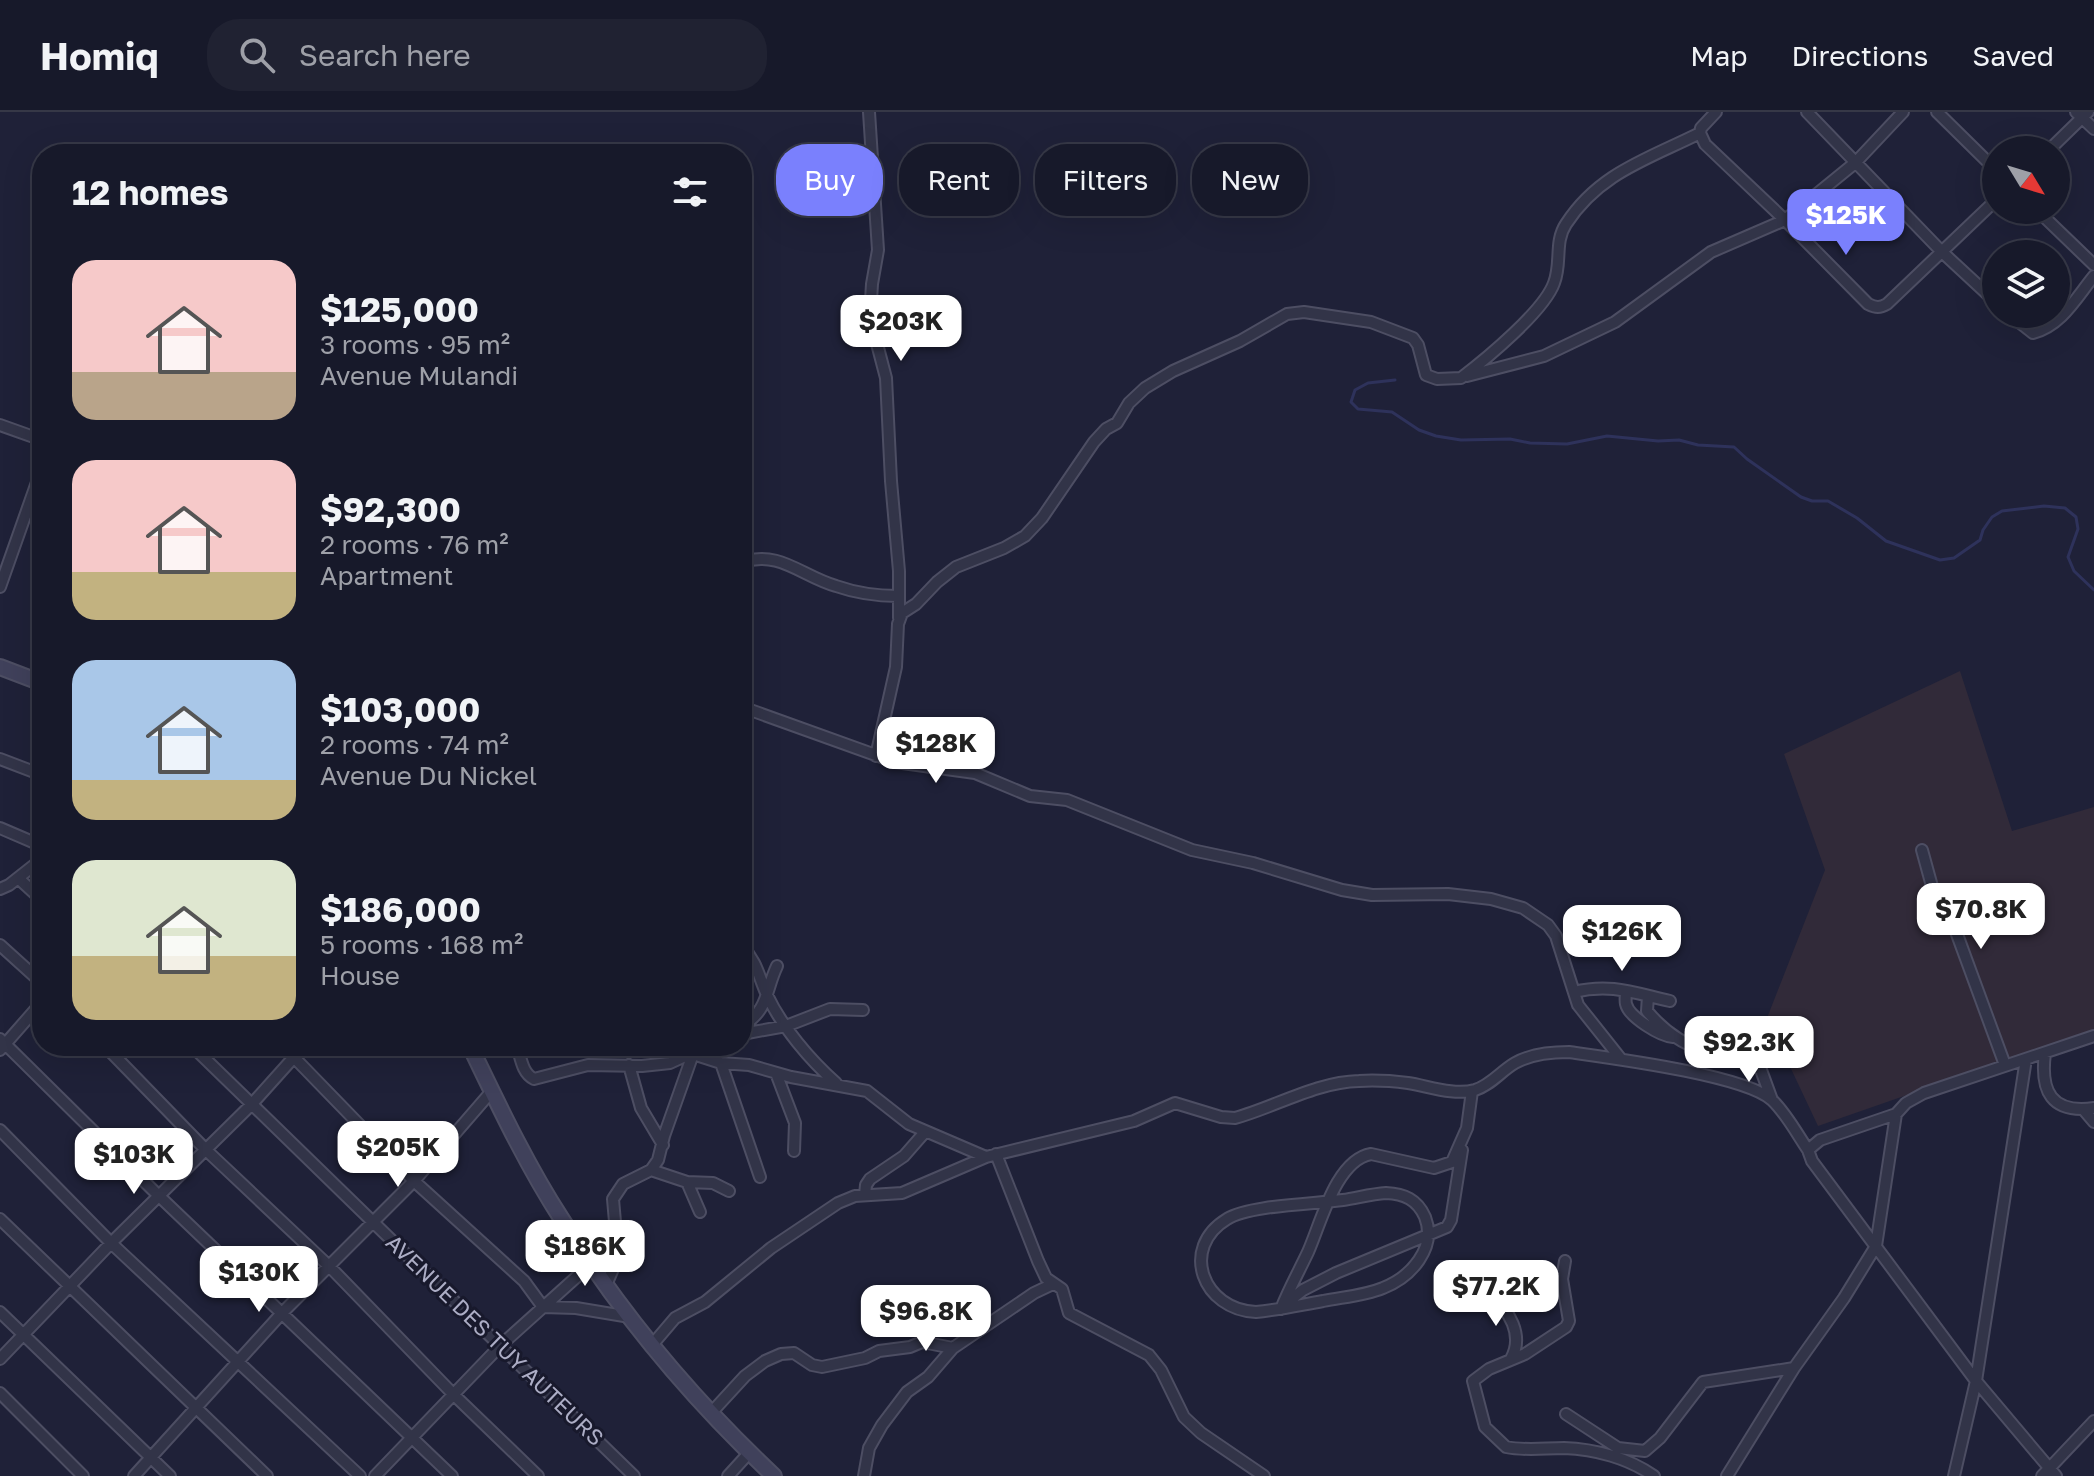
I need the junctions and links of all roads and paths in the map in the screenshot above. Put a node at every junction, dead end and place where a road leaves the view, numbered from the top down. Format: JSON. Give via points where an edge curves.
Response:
{"nodes":[{"id":1,"x":869,"y":112,"type":"edge"},
{"id":2,"x":1716,"y":112,"type":"edge"},
{"id":3,"x":1807,"y":112,"type":"edge"},
{"id":4,"x":1903,"y":112,"type":"edge"},
{"id":5,"x":1937,"y":112,"type":"edge"},
{"id":6,"x":2082,"y":114,"type":"edge"},
{"id":7,"x":2094,"y":129,"type":"edge"},
{"id":8,"x":1700,"y":133,"type":"junction"},
{"id":9,"x":2062,"y":136,"type":"edge"},
{"id":10,"x":1982,"y":156,"type":"edge"},
{"id":11,"x":1855,"y":163,"type":"junction"},
{"id":12,"x":1982,"y":213,"type":"edge"},
{"id":13,"x":1785,"y":220,"type":"junction"},
{"id":14,"x":2052,"y":224,"type":"edge"},
{"id":15,"x":1941,"y":251,"type":"junction"},
{"id":16,"x":2094,"y":265,"type":"edge"},
{"id":17,"x":2094,"y":276,"type":"edge"},
{"id":18,"x":1982,"y":289,"type":"edge"},
{"id":19,"x":2070,"y":307,"type":"edge"},
{"id":20,"x":2024,"y":328,"type":"edge"},
{"id":21,"x":2044,"y":328,"type":"edge"},
{"id":22,"x":1461,"y":378,"type":"junction"},
{"id":23,"x":0,"y":425,"type":"edge"},
{"id":24,"x":32,"y":436,"type":"edge"},
{"id":25,"x":32,"y":496,"type":"edge"},
{"id":26,"x":752,"y":559,"type":"edge"},
{"id":27,"x":0,"y":587,"type":"edge"},
{"id":28,"x":898,"y":596,"type":"junction"},
{"id":29,"x":899,"y":618,"type":"junction"},
{"id":30,"x":0,"y":667,"type":"edge"},
{"id":31,"x":32,"y":679,"type":"edge"},
{"id":32,"x":752,"y":711,"type":"edge"},
{"id":33,"x":876,"y":756,"type":"junction"},
{"id":34,"x":0,"y":759,"type":"edge"},
{"id":35,"x":32,"y":771,"type":"edge"},
{"id":36,"x":0,"y":828,"type":"edge"},
{"id":37,"x":32,"y":842,"type":"edge"},
{"id":38,"x":1922,"y":850,"type":"dead end"},
{"id":39,"x":32,"y":867,"type":"edge"},
{"id":40,"x":18,"y":878,"type":"junction"},
{"id":41,"x":0,"y":889,"type":"edge"},
{"id":42,"x":32,"y":891,"type":"edge"},
{"id":43,"x":0,"y":945,"type":"edge"},
{"id":44,"x":752,"y":957,"type":"edge"},
{"id":45,"x":777,"y":966,"type":"dead end"},
{"id":46,"x":32,"y":974,"type":"edge"},
{"id":47,"x":1626,"y":991,"type":"junction"},
{"id":48,"x":1574,"y":992,"type":"junction"},
{"id":49,"x":767,"y":994,"type":"junction"},
{"id":50,"x":1648,"y":996,"type":"junction"},
{"id":51,"x":1670,"y":1001,"type":"dead end"},
{"id":52,"x":863,"y":1010,"type":"dead end"},
{"id":53,"x":32,"y":1012,"type":"edge"},
{"id":54,"x":752,"y":1020,"type":"edge"},
{"id":55,"x":786,"y":1026,"type":"junction"},
{"id":56,"x":752,"y":1032,"type":"edge"},
{"id":57,"x":2094,"y":1036,"type":"edge"},
{"id":58,"x":1675,"y":1037,"type":"junction"},
{"id":59,"x":2,"y":1044,"type":"edge"},
{"id":60,"x":2045,"y":1053,"type":"junction"},
{"id":61,"x":115,"y":1056,"type":"edge"},
{"id":62,"x":202,"y":1056,"type":"edge"},
{"id":63,"x":295,"y":1056,"type":"edge"},
{"id":64,"x":303,"y":1056,"type":"edge"},
{"id":65,"x":475,"y":1056,"type":"edge"},
{"id":66,"x":520,"y":1056,"type":"edge"},
{"id":67,"x":688,"y":1056,"type":"edge"},
{"id":68,"x":692,"y":1056,"type":"edge"},
{"id":69,"x":699,"y":1056,"type":"edge"},
{"id":70,"x":1621,"y":1059,"type":"junction"},
{"id":71,"x":2026,"y":1059,"type":"junction"},
{"id":72,"x":721,"y":1063,"type":"junction"},
{"id":73,"x":629,"y":1065,"type":"junction"},
{"id":74,"x":2005,"y":1065,"type":"junction"},
{"id":75,"x":776,"y":1073,"type":"junction"},
{"id":76,"x":838,"y":1085,"type":"junction"},
{"id":77,"x":1472,"y":1091,"type":"junction"},
{"id":78,"x":491,"y":1092,"type":"junction"},
{"id":79,"x":1772,"y":1100,"type":"junction"},
{"id":80,"x":251,"y":1105,"type":"junction"},
{"id":81,"x":2088,"y":1108,"type":"edge"},
{"id":82,"x":1896,"y":1114,"type":"junction"},
{"id":83,"x":2094,"y":1122,"type":"edge"},
{"id":84,"x":0,"y":1130,"type":"edge"},
{"id":85,"x":925,"y":1132,"type":"junction"},
{"id":86,"x":1463,"y":1142,"type":"junction"},
{"id":87,"x":663,"y":1145,"type":"junction"},
{"id":88,"x":206,"y":1150,"type":"junction"},
{"id":89,"x":1808,"y":1150,"type":"junction"},
{"id":90,"x":794,"y":1151,"type":"dead end"},
{"id":91,"x":991,"y":1155,"type":"junction"},
{"id":92,"x":651,"y":1170,"type":"junction"},
{"id":93,"x":760,"y":1177,"type":"dead end"},
{"id":94,"x":414,"y":1181,"type":"junction"},
{"id":95,"x":687,"y":1182,"type":"junction"},
{"id":96,"x":729,"y":1191,"type":"dead end"},
{"id":97,"x":865,"y":1195,"type":"junction"},
{"id":98,"x":159,"y":1196,"type":"junction"},
{"id":99,"x":1328,"y":1201,"type":"junction"},
{"id":100,"x":700,"y":1212,"type":"dead end"},
{"id":101,"x":0,"y":1219,"type":"edge"},
{"id":102,"x":374,"y":1222,"type":"junction"},
{"id":103,"x":1428,"y":1232,"type":"junction"},
{"id":104,"x":111,"y":1243,"type":"junction"},
{"id":105,"x":1876,"y":1246,"type":"junction"},
{"id":106,"x":1565,"y":1261,"type":"dead end"},
{"id":107,"x":591,"y":1264,"type":"junction"},
{"id":108,"x":330,"y":1267,"type":"junction"},
{"id":109,"x":1053,"y":1284,"type":"junction"},
{"id":110,"x":606,"y":1285,"type":"junction"},
{"id":111,"x":70,"y":1287,"type":"junction"},
{"id":112,"x":1489,"y":1296,"type":"dead end"},
{"id":113,"x":543,"y":1307,"type":"junction"},
{"id":114,"x":1281,"y":1309,"type":"junction"},
{"id":115,"x":0,"y":1312,"type":"edge"},
{"id":116,"x":282,"y":1313,"type":"junction"},
{"id":117,"x":630,"y":1317,"type":"junction"},
{"id":118,"x":24,"y":1335,"type":"junction"},
{"id":119,"x":501,"y":1345,"type":"junction"},
{"id":120,"x":652,"y":1345,"type":"junction"},
{"id":121,"x":953,"y":1348,"type":"junction"},
{"id":122,"x":0,"y":1359,"type":"edge"},
{"id":123,"x":1511,"y":1359,"type":"junction"},
{"id":124,"x":239,"y":1362,"type":"junction"},
{"id":125,"x":1794,"y":1368,"type":"junction"},
{"id":126,"x":1976,"y":1381,"type":"junction"},
{"id":127,"x":0,"y":1393,"type":"edge"},
{"id":128,"x":453,"y":1394,"type":"junction"},
{"id":129,"x":198,"y":1408,"type":"junction"},
{"id":130,"x":711,"y":1413,"type":"junction"},
{"id":131,"x":1566,"y":1414,"type":"dead end"},
{"id":132,"x":2094,"y":1421,"type":"edge"},
{"id":133,"x":412,"y":1437,"type":"junction"},
{"id":134,"x":749,"y":1453,"type":"junction"},
{"id":135,"x":150,"y":1458,"type":"junction"},
{"id":136,"x":2049,"y":1473,"type":"edge"},
{"id":137,"x":83,"y":1476,"type":"edge"},
{"id":138,"x":134,"y":1476,"type":"edge"},
{"id":139,"x":170,"y":1476,"type":"edge"},
{"id":140,"x":267,"y":1476,"type":"edge"},
{"id":141,"x":360,"y":1476,"type":"edge"},
{"id":142,"x":375,"y":1476,"type":"edge"},
{"id":143,"x":452,"y":1476,"type":"edge"},
{"id":144,"x":538,"y":1476,"type":"edge"},
{"id":145,"x":634,"y":1476,"type":"edge"},
{"id":146,"x":728,"y":1476,"type":"edge"},
{"id":147,"x":774,"y":1476,"type":"edge"},
{"id":148,"x":864,"y":1476,"type":"edge"},
{"id":149,"x":1264,"y":1476,"type":"edge"},
{"id":150,"x":1654,"y":1476,"type":"edge"},
{"id":151,"x":1727,"y":1476,"type":"edge"},
{"id":152,"x":1954,"y":1476,"type":"edge"}],
"edges":[{"from":1,"to":28,"type":"street","via":[[878,250],[870,317],[886,378]]},
{"from":2,"to":8,"type":"street"},
{"from":3,"to":11,"type":"street"},
{"from":4,"to":11,"type":"street"},
{"from":5,"to":10,"type":"street"},
{"from":6,"to":7,"type":"street"},
{"from":6,"to":9,"type":"street"},
{"from":8,"to":13,"type":"street","via":[[1709,148]]},
{"from":8,"to":22,"type":"street","via":[[1616,173],[1595,190],[1559,234],[1550,292]]},
{"from":11,"to":13,"type":"street"},
{"from":11,"to":15,"type":"street"},
{"from":12,"to":15,"type":"street"},
{"from":13,"to":15,"type":"street","via":[[1874,307],[1887,304]]},
{"from":13,"to":22,"type":"street","via":[[1711,252],[1615,322],[1544,356]]},
{"from":14,"to":16,"type":"street"},
{"from":15,"to":18,"type":"street"},
{"from":17,"to":19,"type":"street"},
{"from":20,"to":21,"type":"street","via":[[2033,333]]},
{"from":22,"to":29,"type":"street","via":[[1426,375],[1416,340],[1371,322],[1287,314],[1145,388],[1094,442],[1034,527],[1014,543],[956,567]]},
{"from":23,"to":24,"type":"street"},
{"from":25,"to":27,"type":"street"},
{"from":26,"to":28,"type":"street","via":[[769,557],[836,586]]},
{"from":28,"to":29,"type":"street"},
{"from":29,"to":33,"type":"street","via":[[896,667]]},
{"from":30,"to":31,"type":"street"},
{"from":32,"to":33,"type":"street"},
{"from":33,"to":48,"type":"street","via":[[914,767],[975,773],[1030,796],[1067,800],[1192,850],[1353,893],[1448,894],[1509,903],[1534,914],[1556,936]]},
{"from":34,"to":35,"type":"street"},
{"from":36,"to":37,"type":"street"},
{"from":38,"to":74,"type":"street","via":[[1933,890],[1947,907]]},
{"from":39,"to":40,"type":"street"},
{"from":40,"to":41,"type":"street"},
{"from":40,"to":42,"type":"street"},
{"from":43,"to":46,"type":"street"},
{"from":44,"to":49,"type":"street"},
{"from":45,"to":49,"type":"street"},
{"from":47,"to":48,"type":"street","via":[[1597,987]]},
{"from":47,"to":50,"type":"street"},
{"from":47,"to":58,"type":"street","via":[[1629,1010],[1659,1033]]},
{"from":48,"to":70,"type":"street","via":[[1578,1005]]},
{"from":49,"to":54,"type":"street"},
{"from":49,"to":55,"type":"street"},
{"from":50,"to":51,"type":"street"},
{"from":50,"to":58,"type":"street","via":[[1647,1011]]},
{"from":52,"to":55,"type":"street","via":[[830,1009]]},
{"from":53,"to":59,"type":"street"},
{"from":55,"to":56,"type":"street"},
{"from":55,"to":76,"type":"street"},
{"from":57,"to":60,"type":"street"},
{"from":58,"to":79,"type":"street","via":[[1756,1066]]},
{"from":59,"to":98,"type":"street"},
{"from":60,"to":71,"type":"street"},
{"from":60,"to":81,"type":"street","via":[[2044,1088],[2054,1100]]},
{"from":61,"to":88,"type":"street"},
{"from":62,"to":80,"type":"street","name":"AVENUE DES TUY AUTEURS"},
{"from":63,"to":80,"type":"street"},
{"from":64,"to":94,"type":"street"},
{"from":65,"to":78,"type":"street"},
{"from":66,"to":73,"type":"street","via":[[534,1079],[588,1065]]},
{"from":67,"to":73,"type":"street","via":[[670,1063]]},
{"from":68,"to":87,"type":"street"},
{"from":69,"to":72,"type":"street"},
{"from":70,"to":77,"type":"street","via":[[1553,1052],[1513,1064]]},
{"from":70,"to":79,"type":"street","via":[[1735,1083]]},
{"from":71,"to":74,"type":"street"},
{"from":71,"to":126,"type":"street"},
{"from":72,"to":75,"type":"street"},
{"from":72,"to":93,"type":"street"},
{"from":73,"to":87,"type":"street","via":[[641,1108]]},
{"from":74,"to":82,"type":"street","via":[[1924,1093]]},
{"from":75,"to":76,"type":"street"},
{"from":75,"to":90,"type":"street","via":[[795,1123]]},
{"from":76,"to":85,"type":"street","via":[[867,1091]]},
{"from":77,"to":86,"type":"street"},
{"from":77,"to":91,"type":"street","via":[[1356,1081],[1235,1118],[1175,1103],[1134,1121]]},
{"from":78,"to":94,"type":"street"},
{"from":78,"to":107,"type":"street"},
{"from":79,"to":89,"type":"street"},
{"from":80,"to":88,"type":"street"},
{"from":80,"to":102,"type":"street","name":"AVENUE DES TUY AUTEURS"},
{"from":81,"to":83,"type":"street"},
{"from":82,"to":89,"type":"street","via":[[1820,1140]]},
{"from":82,"to":105,"type":"street"},
{"from":84,"to":104,"type":"street"},
{"from":85,"to":91,"type":"street"},
{"from":85,"to":97,"type":"street","via":[[904,1156],[870,1179]]},
{"from":86,"to":99,"type":"street","via":[[1452,1162],[1442,1167],[1363,1155]]},
{"from":86,"to":103,"type":"street","via":[[1451,1220],[1447,1227]]},
{"from":87,"to":92,"type":"street"},
{"from":88,"to":98,"type":"street"},
{"from":88,"to":108,"type":"street"},
{"from":89,"to":105,"type":"street"},
{"from":91,"to":97,"type":"street","via":[[902,1193]]},
{"from":91,"to":109,"type":"street"},
{"from":92,"to":95,"type":"street"},
{"from":92,"to":110,"type":"street","via":[[623,1184],[613,1199],[617,1245]]},
{"from":94,"to":102,"type":"street"},
{"from":94,"to":113,"type":"street","via":[[524,1281]]},
{"from":95,"to":96,"type":"street","via":[[708,1182]]},
{"from":95,"to":100,"type":"street"},
{"from":97,"to":120,"type":"street","via":[[838,1203],[787,1236],[705,1302],[675,1318]]},
{"from":98,"to":104,"type":"street"},
{"from":98,"to":116,"type":"street"},
{"from":99,"to":103,"type":"street","via":[[1372,1194],[1405,1196],[1420,1206]]},
{"from":99,"to":114,"type":"street"},
{"from":99,"to":114,"type":"street","via":[[1239,1214],[1218,1226],[1205,1242],[1204,1282],[1220,1300],[1241,1311]]},
{"from":101,"to":111,"type":"street"},
{"from":102,"to":108,"type":"street"},
{"from":102,"to":119,"type":"street","name":"AVENUE DES TUY AUTEURS"},
{"from":103,"to":114,"type":"street","via":[[1324,1279]]},
{"from":103,"to":114,"type":"street","via":[[1426,1249],[1395,1283]]},
{"from":104,"to":111,"type":"street"},
{"from":104,"to":124,"type":"street"},
{"from":105,"to":125,"type":"street"},
{"from":105,"to":126,"type":"street"},
{"from":106,"to":123,"type":"street","via":[[1568,1325]]},
{"from":107,"to":110,"type":"street"},
{"from":107,"to":113,"type":"street"},
{"from":108,"to":116,"type":"street"},
{"from":108,"to":128,"type":"street"},
{"from":109,"to":121,"type":"street"},
{"from":109,"to":149,"type":"street","via":[[1062,1289],[1069,1313],[1149,1355],[1184,1417]]},
{"from":110,"to":117,"type":"street"},
{"from":111,"to":118,"type":"street"},
{"from":111,"to":129,"type":"street"},
{"from":112,"to":123,"type":"street","via":[[1503,1306],[1514,1327],[1516,1352]]},
{"from":113,"to":117,"type":"street"},
{"from":113,"to":119,"type":"street"},
{"from":115,"to":118,"type":"street"},
{"from":116,"to":124,"type":"street"},
{"from":116,"to":133,"type":"street"},
{"from":117,"to":120,"type":"street"},
{"from":118,"to":122,"type":"street"},
{"from":118,"to":135,"type":"street"},
{"from":119,"to":128,"type":"street"},
{"from":119,"to":145,"type":"street","name":"AVENUE DES TUY AUTEURS"},
{"from":120,"to":130,"type":"street"},
{"from":121,"to":130,"type":"street","via":[[922,1342],[822,1367],[794,1353],[781,1354],[745,1376]]},
{"from":121,"to":148,"type":"street","via":[[888,1415],[869,1448]]},
{"from":123,"to":150,"type":"street","via":[[1473,1384],[1485,1427],[1500,1443],[1596,1452],[1632,1462]]},
{"from":124,"to":129,"type":"street"},
{"from":124,"to":141,"type":"street"},
{"from":125,"to":131,"type":"street","via":[[1703,1382],[1645,1451],[1618,1448]]},
{"from":125,"to":151,"type":"street"},
{"from":126,"to":136,"type":"street"},
{"from":126,"to":152,"type":"street"},
{"from":127,"to":137,"type":"street"},
{"from":128,"to":133,"type":"street"},
{"from":128,"to":144,"type":"street"},
{"from":129,"to":135,"type":"street"},
{"from":129,"to":140,"type":"street"},
{"from":130,"to":134,"type":"street"},
{"from":132,"to":136,"type":"street"},
{"from":133,"to":142,"type":"street"},
{"from":133,"to":143,"type":"street"},
{"from":134,"to":146,"type":"street"},
{"from":134,"to":147,"type":"street"},
{"from":135,"to":138,"type":"street"},
{"from":135,"to":139,"type":"street"}]}
